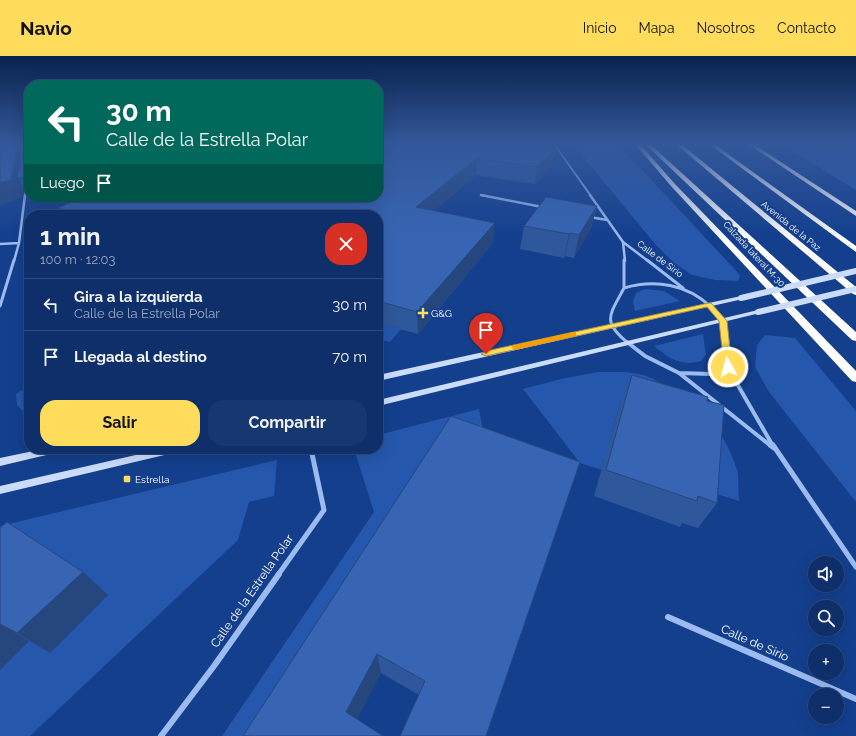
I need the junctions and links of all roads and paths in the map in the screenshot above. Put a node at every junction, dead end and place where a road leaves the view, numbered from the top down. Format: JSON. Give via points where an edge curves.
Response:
{"nodes":[{"id":1,"x":577,"y":176,"type":"edge"},
{"id":2,"x":665,"y":176,"type":"edge"},
{"id":3,"x":681,"y":176,"type":"edge"},
{"id":4,"x":717,"y":176,"type":"edge"},
{"id":5,"x":754,"y":176,"type":"edge"},
{"id":6,"x":798,"y":176,"type":"edge"},
{"id":7,"x":480,"y":195,"type":"dead end"},
{"id":8,"x":24,"y":202,"type":"edge"},
{"id":9,"x":547,"y":208,"type":"edge"},
{"id":10,"x":856,"y":214,"type":"edge"},
{"id":11,"x":584,"y":215,"type":"edge"},
{"id":12,"x":608,"y":220,"type":"junction"},
{"id":13,"x":623,"y":242,"type":"junction"},
{"id":14,"x":19,"y":243,"type":"junction"},
{"id":15,"x":0,"y":244,"type":"edge"},
{"id":16,"x":856,"y":250,"type":"edge"},
{"id":17,"x":856,"y":271,"type":"edge"},
{"id":18,"x":624,"y":288,"type":"junction"},
{"id":19,"x":686,"y":290,"type":"junction"},
{"id":20,"x":856,"y":290,"type":"edge"},
{"id":21,"x":709,"y":305,"type":"junction"},
{"id":22,"x":0,"y":306,"type":"edge"},
{"id":23,"x":723,"y":321,"type":"junction"},
{"id":24,"x":611,"y":326,"type":"junction"},
{"id":25,"x":856,"y":338,"type":"edge"},
{"id":26,"x":628,"y":344,"type":"junction"},
{"id":27,"x":728,"y":367,"type":"junction"},
{"id":28,"x":679,"y":373,"type":"junction"},
{"id":29,"x":383,"y":377,"type":"edge"},
{"id":30,"x":856,"y":378,"type":"edge"},
{"id":31,"x":383,"y":402,"type":"edge"},
{"id":32,"x":774,"y":448,"type":"junction"},
{"id":33,"x":36,"y":454,"type":"edge"},
{"id":34,"x":156,"y":454,"type":"edge"},
{"id":35,"x":312,"y":454,"type":"edge"},
{"id":36,"x":0,"y":462,"type":"edge"},
{"id":37,"x":0,"y":490,"type":"edge"},
{"id":38,"x":856,"y":567,"type":"edge"},
{"id":39,"x":668,"y":617,"type":"dead end"},
{"id":40,"x":856,"y":699,"type":"edge"},
{"id":41,"x":161,"y":736,"type":"edge"}],
"edges":[{"from":1,"to":12,"type":"street","name":"Calle de Sirio"},
{"from":2,"to":30,"type":"highway","name":"Calzada lateral M-30"},
{"from":3,"to":25,"type":"highway"},
{"from":4,"to":20,"type":"highway","name":"Avenida de la Paz"},
{"from":5,"to":16,"type":"highway","name":"Avenida de la Paz"},
{"from":6,"to":10,"type":"highway"},
{"from":7,"to":9,"type":"street"},
{"from":8,"to":14,"type":"street"},
{"from":11,"to":12,"type":"street"},
{"from":12,"to":13,"type":"street","name":"Calle de Sirio"},
{"from":13,"to":18,"type":"street","name":"Calle de Sirio"},
{"from":13,"to":19,"type":"street","name":"Calle de Sirio"},
{"from":14,"to":15,"type":"street"},
{"from":14,"to":22,"type":"street"},
{"from":17,"to":21,"type":"main road","bridge":true},
{"from":18,"to":19,"type":"street","name":"Calle de Sirio","via":[[637,283],[653,282]]},
{"from":18,"to":24,"type":"street","name":"Calle de Sirio","via":[[610,316]]},
{"from":19,"to":21,"type":"street","name":"Calle de Sirio"},
{"from":20,"to":23,"type":"main road","bridge":true},
{"from":21,"to":23,"type":"street","name":"Calle de Sirio"},
{"from":21,"to":24,"type":"main road"},
{"from":23,"to":26,"type":"main road"},
{"from":23,"to":27,"type":"street"},
{"from":24,"to":26,"type":"street"},
{"from":24,"to":29,"type":"main road"},
{"from":26,"to":28,"type":"street","via":[[645,356]]},
{"from":26,"to":31,"type":"main road"},
{"from":27,"to":28,"type":"street","via":[[711,374]]},
{"from":27,"to":32,"type":"street"},
{"from":28,"to":32,"type":"street"},
{"from":32,"to":38,"type":"street"},
{"from":33,"to":36,"type":"main road"},
{"from":34,"to":37,"type":"main road"},
{"from":35,"to":41,"type":"street","name":"Calle de la Estrella Polar","via":[[324,510],[214,666]]},
{"from":39,"to":40,"type":"street","name":"Calle de Sirio"}]}
